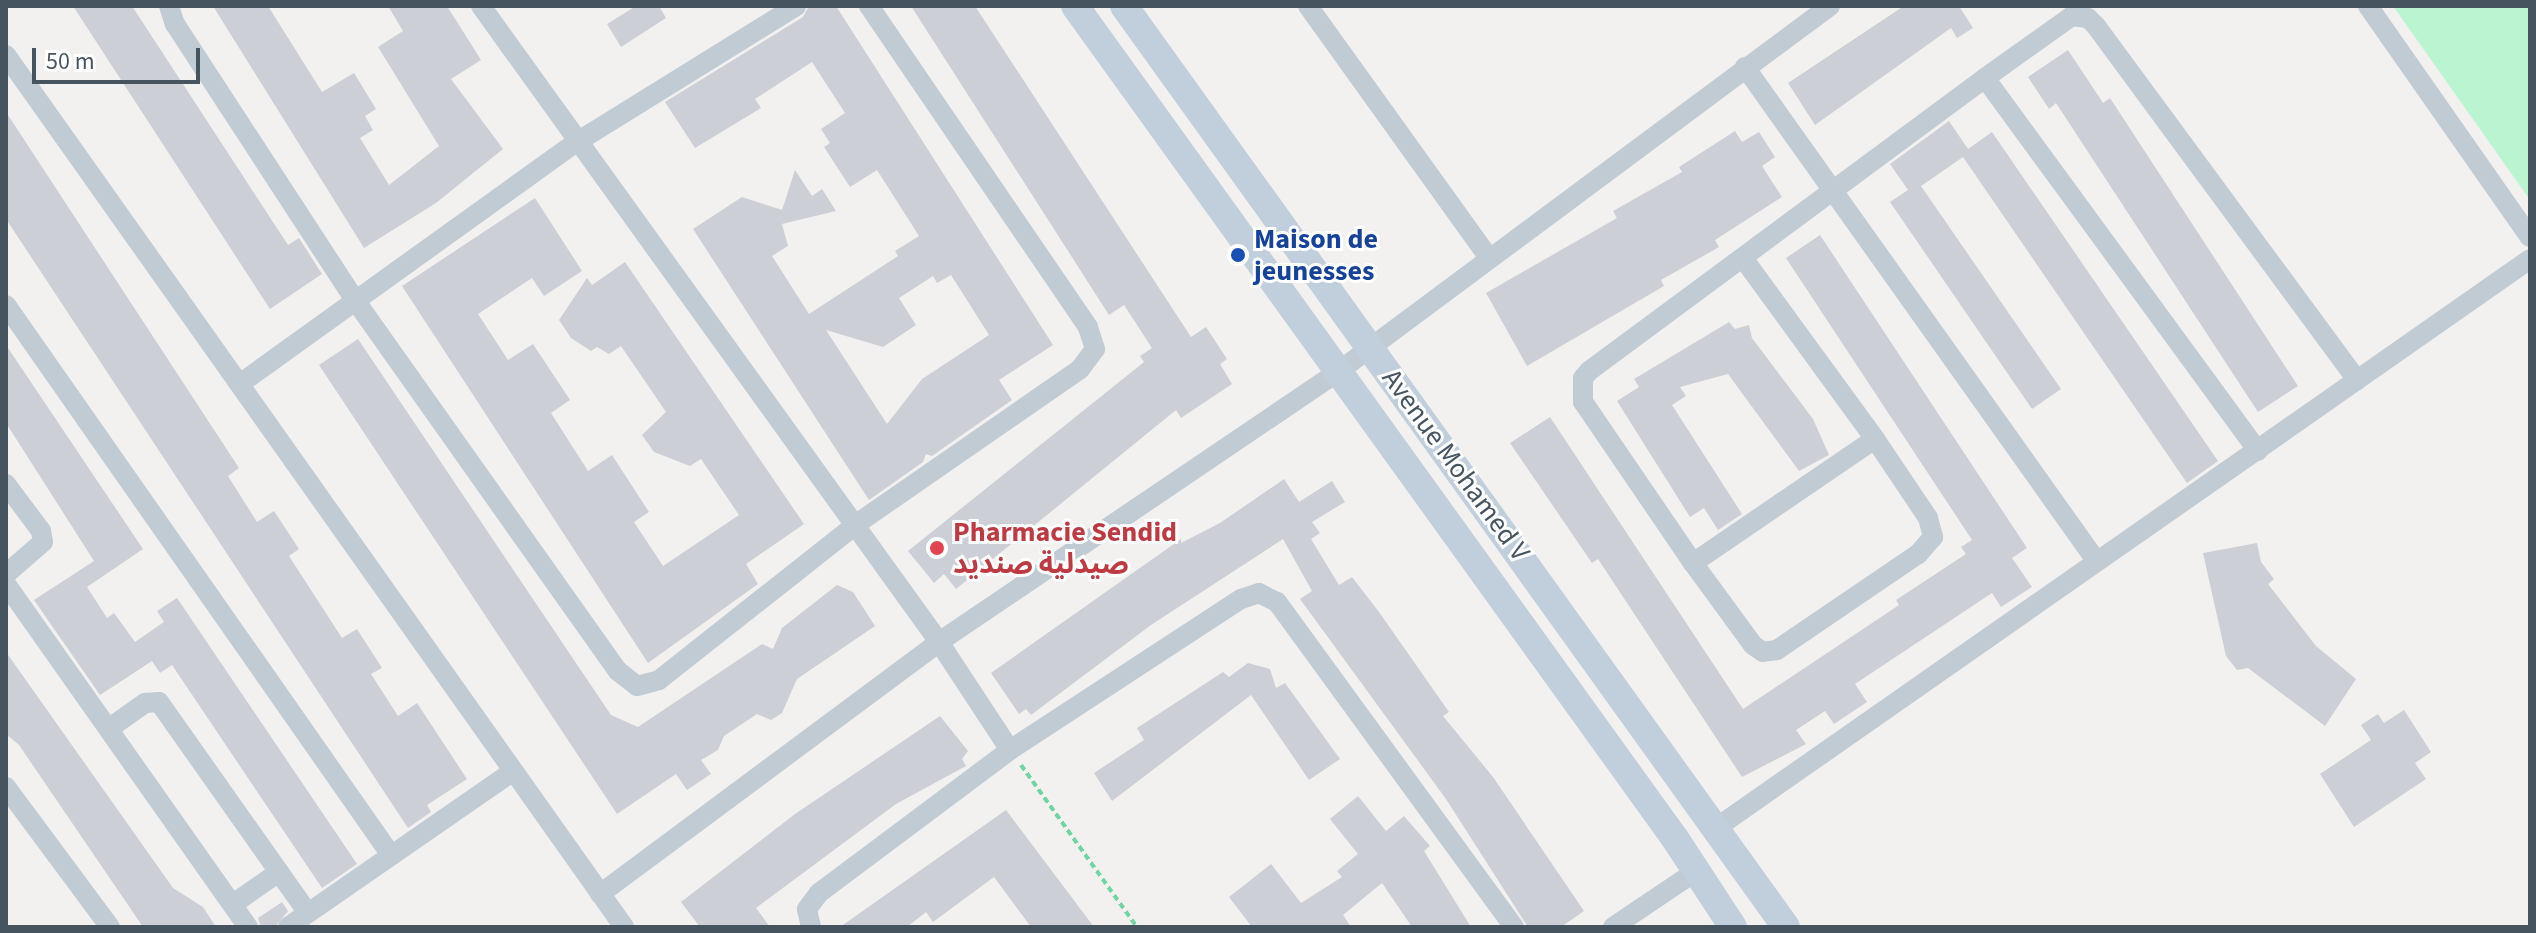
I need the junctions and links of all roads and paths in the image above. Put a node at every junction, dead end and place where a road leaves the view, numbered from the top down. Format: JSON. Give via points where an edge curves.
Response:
{"nodes":[{"id":1,"x":169,"y":6,"type":"edge"},
{"id":2,"x":481,"y":6,"type":"edge"},
{"id":3,"x":796,"y":6,"type":"edge"},
{"id":4,"x":869,"y":6,"type":"edge"},
{"id":5,"x":1075,"y":6,"type":"edge"},
{"id":6,"x":1124,"y":6,"type":"edge"},
{"id":7,"x":1308,"y":6,"type":"edge"},
{"id":8,"x":1830,"y":6,"type":"edge"},
{"id":9,"x":2368,"y":6,"type":"edge"},
{"id":10,"x":6,"y":55,"type":"edge"},
{"id":11,"x":1745,"y":67,"type":"junction"},
{"id":12,"x":1985,"y":78,"type":"junction"},
{"id":13,"x":577,"y":142,"type":"junction"},
{"id":14,"x":1831,"y":192,"type":"junction"},
{"id":15,"x":2530,"y":237,"type":"edge"},
{"id":16,"x":1489,"y":258,"type":"junction"},
{"id":17,"x":1743,"y":258,"type":"junction"},
{"id":18,"x":2530,"y":259,"type":"edge"},
{"id":19,"x":355,"y":300,"type":"junction"},
{"id":20,"x":6,"y":305,"type":"edge"},
{"id":21,"x":1371,"y":347,"type":"junction"},
{"id":22,"x":1335,"y":374,"type":"junction"},
{"id":23,"x":2357,"y":380,"type":"junction"},
{"id":24,"x":241,"y":383,"type":"junction"},
{"id":25,"x":1875,"y":439,"type":"junction"},
{"id":26,"x":2258,"y":451,"type":"junction"},
{"id":27,"x":6,"y":484,"type":"edge"},
{"id":28,"x":855,"y":525,"type":"junction"},
{"id":29,"x":2097,"y":562,"type":"junction"},
{"id":30,"x":1693,"y":563,"type":"junction"},
{"id":31,"x":6,"y":574,"type":"edge"},
{"id":32,"x":6,"y":584,"type":"edge"},
{"id":33,"x":939,"y":642,"type":"junction"},
{"id":34,"x":111,"y":727,"type":"junction"},
{"id":35,"x":1010,"y":750,"type":"junction"},
{"id":36,"x":512,"y":772,"type":"junction"},
{"id":37,"x":6,"y":787,"type":"edge"},
{"id":38,"x":1716,"y":828,"type":"junction"},
{"id":39,"x":391,"y":855,"type":"junction"},
{"id":40,"x":279,"y":872,"type":"junction"},
{"id":41,"x":1695,"y":872,"type":"junction"},
{"id":42,"x":600,"y":894,"type":"junction"},
{"id":43,"x":233,"y":904,"type":"junction"},
{"id":44,"x":308,"y":913,"type":"junction"},
{"id":45,"x":110,"y":927,"type":"edge"},
{"id":46,"x":248,"y":927,"type":"edge"},
{"id":47,"x":288,"y":927,"type":"edge"},
{"id":48,"x":624,"y":927,"type":"edge"},
{"id":49,"x":811,"y":927,"type":"edge"},
{"id":50,"x":1137,"y":927,"type":"edge"},
{"id":51,"x":1514,"y":927,"type":"edge"},
{"id":52,"x":1613,"y":927,"type":"edge"},
{"id":53,"x":1733,"y":927,"type":"edge"},
{"id":54,"x":1786,"y":927,"type":"edge"}],
"edges":[{"from":1,"to":19,"type":"street","via":[[175,24]]},
{"from":2,"to":13,"type":"street"},
{"from":3,"to":13,"type":"street"},
{"from":4,"to":28,"type":"street","via":[[1088,327],[1095,349],[1080,369]]},
{"from":5,"to":22,"type":"street","name":"Avenue Mohamed V"},
{"from":6,"to":21,"type":"street","name":"Avenue Mohamed V"},
{"from":7,"to":16,"type":"street"},
{"from":8,"to":11,"type":"street"},
{"from":9,"to":15,"type":"street"},
{"from":10,"to":24,"type":"street"},
{"from":11,"to":14,"type":"street"},
{"from":11,"to":16,"type":"street"},
{"from":12,"to":14,"type":"street"},
{"from":12,"to":23,"type":"street","via":[[2072,16],[2088,18]]},
{"from":12,"to":26,"type":"street"},
{"from":13,"to":19,"type":"street"},
{"from":13,"to":28,"type":"street"},
{"from":14,"to":17,"type":"street"},
{"from":14,"to":29,"type":"street"},
{"from":16,"to":21,"type":"street"},
{"from":17,"to":25,"type":"street"},
{"from":17,"to":30,"type":"street","via":[[1589,371],[1579,385],[1583,402]]},
{"from":18,"to":23,"type":"street"},
{"from":19,"to":24,"type":"street"},
{"from":19,"to":28,"type":"street","via":[[618,671],[637,686],[659,680]]},
{"from":20,"to":39,"type":"street"},
{"from":21,"to":22,"type":"street"},
{"from":21,"to":38,"type":"street","name":"Avenue Mohamed V"},
{"from":22,"to":33,"type":"street"},
{"from":22,"to":41,"type":"street","name":"Avenue Mohamed V"},
{"from":23,"to":26,"type":"street"},
{"from":24,"to":36,"type":"street"},
{"from":25,"to":30,"type":"street"},
{"from":25,"to":30,"type":"street","via":[[1931,527],[1927,546],[1893,571],[1777,650],[1763,652]]},
{"from":26,"to":29,"type":"street"},
{"from":27,"to":31,"type":"street","via":[[41,531],[43,542]]},
{"from":28,"to":33,"type":"street"},
{"from":29,"to":38,"type":"street"},
{"from":32,"to":34,"type":"street"},
{"from":33,"to":35,"type":"street"},
{"from":33,"to":42,"type":"street"},
{"from":34,"to":40,"type":"street","via":[[145,703],[159,702]]},
{"from":34,"to":43,"type":"street"},
{"from":35,"to":49,"type":"street","via":[[819,893],[807,909]]},
{"from":35,"to":50,"type":"path"},
{"from":35,"to":51,"type":"street","via":[[1241,599],[1269,596]]},
{"from":36,"to":39,"type":"street"},
{"from":36,"to":42,"type":"street"},
{"from":37,"to":45,"type":"street"},
{"from":38,"to":54,"type":"street","name":"Avenue Mohamed V"},
{"from":39,"to":44,"type":"street"},
{"from":40,"to":43,"type":"street"},
{"from":40,"to":44,"type":"street"},
{"from":41,"to":52,"type":"street"},
{"from":41,"to":53,"type":"street","name":"Avenue Mohamed V"},
{"from":42,"to":48,"type":"street"},
{"from":43,"to":46,"type":"street"},
{"from":44,"to":47,"type":"street"}]}
